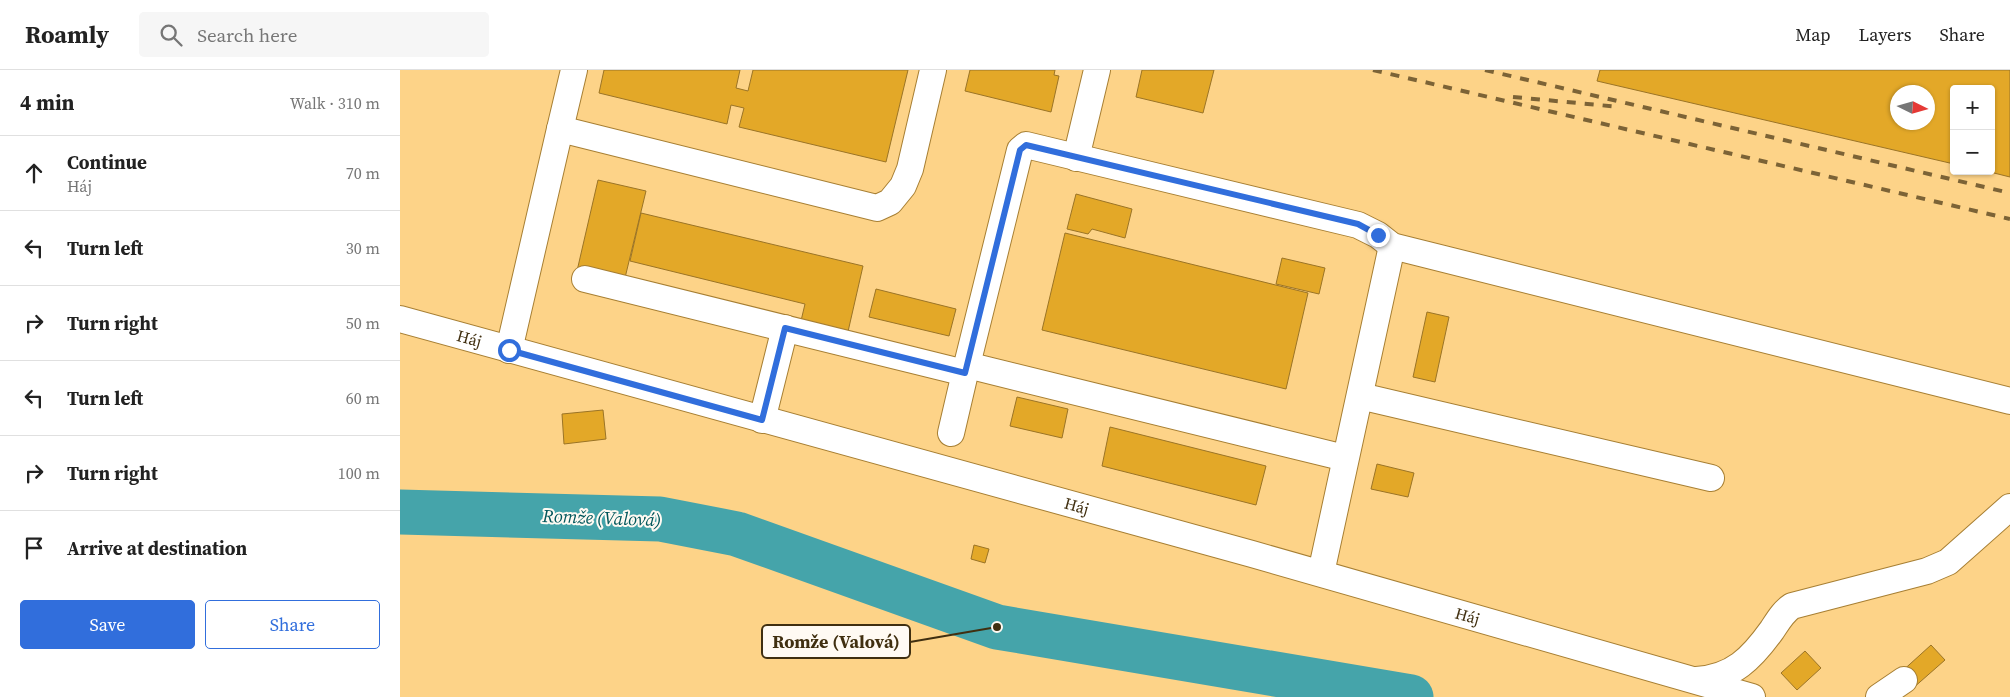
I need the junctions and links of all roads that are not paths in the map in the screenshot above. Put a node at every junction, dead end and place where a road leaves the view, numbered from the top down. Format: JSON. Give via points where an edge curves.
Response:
{"nodes":[{"id":1,"x":574,"y":70,"type":"edge"},
{"id":2,"x":933,"y":70,"type":"edge"},
{"id":3,"x":1097,"y":70,"type":"edge"},
{"id":4,"x":560,"y":129,"type":"junction"},
{"id":5,"x":1076,"y":158,"type":"junction"},
{"id":6,"x":1392,"y":246,"type":"junction"},
{"id":7,"x":585,"y":279,"type":"dead end"},
{"id":8,"x":400,"y":319,"type":"edge"},
{"id":9,"x":785,"y":328,"type":"junction"},
{"id":10,"x":509,"y":350,"type":"junction"},
{"id":11,"x":966,"y":369,"type":"junction"},
{"id":12,"x":1360,"y":396,"type":"junction"},
{"id":13,"x":2010,"y":401,"type":"edge"},
{"id":14,"x":762,"y":420,"type":"junction"},
{"id":15,"x":951,"y":434,"type":"dead end"},
{"id":16,"x":1345,"y":458,"type":"junction"},
{"id":17,"x":1711,"y":478,"type":"dead end"},
{"id":18,"x":2010,"y":507,"type":"edge"},
{"id":19,"x":1321,"y":573,"type":"junction"},
{"id":20,"x":1696,"y":680,"type":"junction"},
{"id":21,"x":1904,"y":680,"type":"dead end"},
{"id":22,"x":1752,"y":697,"type":"edge"},
{"id":23,"x":1879,"y":697,"type":"edge"}],
"edges":[{"from":1,"to":4,"type":"street"},
{"from":2,"to":4,"type":"street","via":[[910,169],[903,186],[890,202],[877,208]]},
{"from":3,"to":5,"type":"street"},
{"from":4,"to":10,"type":"street"},
{"from":5,"to":6,"type":"street","via":[[1358,224]]},
{"from":5,"to":11,"type":"street","via":[[1026,145],[1020,150]]},
{"from":6,"to":12,"type":"street"},
{"from":6,"to":13,"type":"street"},
{"from":7,"to":9,"type":"street"},
{"from":8,"to":10,"type":"street","name":"Háj"},
{"from":9,"to":11,"type":"street"},
{"from":9,"to":14,"type":"street"},
{"from":10,"to":14,"type":"street","name":"Háj"},
{"from":11,"to":15,"type":"street"},
{"from":11,"to":16,"type":"street"},
{"from":12,"to":16,"type":"street"},
{"from":12,"to":17,"type":"street"},
{"from":14,"to":19,"type":"street","name":"Háj"},
{"from":16,"to":19,"type":"street"},
{"from":18,"to":20,"type":"street","via":[[1948,562],[1927,571],[1792,606],[1747,661],[1724,675]]},
{"from":19,"to":20,"type":"street","name":"Háj"},
{"from":20,"to":22,"type":"street","name":"Háj"},
{"from":21,"to":23,"type":"street"}]}
